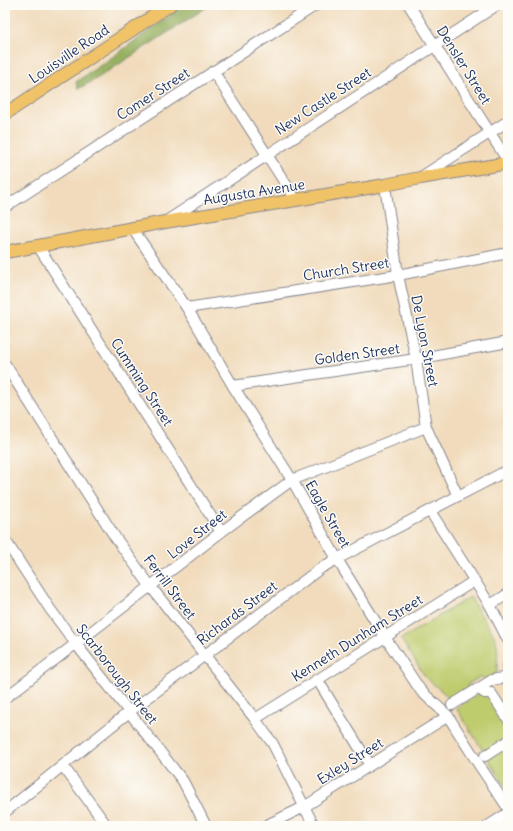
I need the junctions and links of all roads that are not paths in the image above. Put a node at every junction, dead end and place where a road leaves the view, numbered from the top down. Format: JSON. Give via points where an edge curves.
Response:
{"nodes":[{"id":1,"x":170,"y":5,"type":"edge"},
{"id":2,"x":316,"y":5,"type":"edge"},
{"id":3,"x":409,"y":5,"type":"edge"},
{"id":4,"x":497,"y":5,"type":"edge"},
{"id":5,"x":435,"y":45,"type":"junction"},
{"id":6,"x":213,"y":71,"type":"junction"},
{"id":7,"x":5,"y":114,"type":"edge"},
{"id":8,"x":508,"y":121,"type":"edge"},
{"id":9,"x":490,"y":133,"type":"junction"},
{"id":10,"x":267,"y":155,"type":"junction"},
{"id":11,"x":508,"y":162,"type":"edge"},
{"id":12,"x":420,"y":178,"type":"junction"},
{"id":13,"x":385,"y":185,"type":"junction"},
{"id":14,"x":296,"y":200,"type":"junction"},
{"id":15,"x":5,"y":207,"type":"edge"},
{"id":16,"x":165,"y":222,"type":"junction"},
{"id":17,"x":132,"y":228,"type":"junction"},
{"id":18,"x":38,"y":246,"type":"junction"},
{"id":19,"x":5,"y":252,"type":"edge"},
{"id":20,"x":508,"y":253,"type":"edge"},
{"id":21,"x":398,"y":275,"type":"junction"},
{"id":22,"x":187,"y":308,"type":"junction"},
{"id":23,"x":508,"y":342,"type":"edge"},
{"id":24,"x":416,"y":359,"type":"junction"},
{"id":25,"x":5,"y":364,"type":"edge"},
{"id":26,"x":233,"y":386,"type":"junction"},
{"id":27,"x":426,"y":427,"type":"junction"},
{"id":28,"x":508,"y":470,"type":"edge"},
{"id":29,"x":292,"y":480,"type":"junction"},
{"id":30,"x":458,"y":496,"type":"junction"},
{"id":31,"x":430,"y":511,"type":"junction"},
{"id":32,"x":221,"y":532,"type":"junction"},
{"id":33,"x":5,"y":540,"type":"edge"},
{"id":34,"x":337,"y":559,"type":"junction"},
{"id":35,"x":474,"y":580,"type":"junction"},
{"id":36,"x":151,"y":587,"type":"junction"},
{"id":37,"x":508,"y":594,"type":"edge"},
{"id":38,"x":490,"y":605,"type":"junction"},
{"id":39,"x":385,"y":637,"type":"junction"},
{"id":40,"x":508,"y":640,"type":"edge"},
{"id":41,"x":76,"y":644,"type":"junction"},
{"id":42,"x":206,"y":655,"type":"junction"},
{"id":43,"x":317,"y":680,"type":"junction"},
{"id":44,"x":479,"y":689,"type":"junction"},
{"id":45,"x":491,"y":693,"type":"junction"},
{"id":46,"x":5,"y":698,"type":"edge"},
{"id":47,"x":452,"y":705,"type":"dead end"},
{"id":48,"x":129,"y":712,"type":"junction"},
{"id":49,"x":448,"y":716,"type":"junction"},
{"id":50,"x":255,"y":719,"type":"junction"},
{"id":51,"x":508,"y":719,"type":"edge"},
{"id":52,"x":508,"y":742,"type":"edge"},
{"id":53,"x":484,"y":756,"type":"dead end"},
{"id":54,"x":370,"y":765,"type":"junction"},
{"id":55,"x":63,"y":766,"type":"junction"},
{"id":56,"x":304,"y":807,"type":"junction"},
{"id":57,"x":508,"y":808,"type":"edge"},
{"id":58,"x":5,"y":812,"type":"edge"},
{"id":59,"x":508,"y":813,"type":"edge"},
{"id":60,"x":107,"y":826,"type":"edge"},
{"id":61,"x":206,"y":826,"type":"edge"},
{"id":62,"x":265,"y":826,"type":"edge"},
{"id":63,"x":314,"y":826,"type":"edge"},
{"id":64,"x":488,"y":826,"type":"edge"}],
"edges":[{"from":1,"to":7,"type":"main road","name":"Louisville Road"},
{"from":2,"to":6,"type":"street","name":"Comer Street"},
{"from":3,"to":5,"type":"street","name":"Densler Street"},
{"from":4,"to":5,"type":"street","name":"New Castle Street"},
{"from":5,"to":9,"type":"street","name":"Densler Street"},
{"from":5,"to":10,"type":"street","name":"New Castle Street"},
{"from":6,"to":10,"type":"street"},
{"from":6,"to":15,"type":"street","name":"Comer Street"},
{"from":8,"to":9,"type":"street"},
{"from":9,"to":11,"type":"street","name":"Densler Street"},
{"from":9,"to":12,"type":"street"},
{"from":10,"to":14,"type":"street"},
{"from":10,"to":16,"type":"street","name":"New Castle Street"},
{"from":11,"to":12,"type":"main road","name":"Augusta Avenue"},
{"from":12,"to":13,"type":"main road","name":"Augusta Avenue"},
{"from":13,"to":14,"type":"main road","name":"Augusta Avenue"},
{"from":13,"to":21,"type":"street","name":"De Lyon Street"},
{"from":14,"to":16,"type":"main road","name":"Augusta Avenue"},
{"from":16,"to":17,"type":"main road","name":"Augusta Avenue"},
{"from":17,"to":18,"type":"main road","name":"Augusta Avenue"},
{"from":17,"to":22,"type":"street","name":"Eagle Street"},
{"from":18,"to":19,"type":"main road","name":"Augusta Avenue"},
{"from":18,"to":32,"type":"street","name":"Cumming Street"},
{"from":20,"to":21,"type":"street","name":"Church Street"},
{"from":21,"to":22,"type":"street","name":"Church Street"},
{"from":21,"to":24,"type":"street","name":"De Lyon Street"},
{"from":22,"to":26,"type":"street","name":"Eagle Street"},
{"from":23,"to":24,"type":"street","name":"Golden Street"},
{"from":24,"to":26,"type":"street","name":"Golden Street"},
{"from":24,"to":27,"type":"street","name":"De Lyon Street"},
{"from":25,"to":36,"type":"street","name":"Ferrill Street","via":[[115,537]]},
{"from":26,"to":29,"type":"street","name":"Eagle Street"},
{"from":27,"to":29,"type":"street","name":"Love Street"},
{"from":27,"to":30,"type":"street","name":"De Lyon Street"},
{"from":28,"to":30,"type":"street","name":"Richards Street"},
{"from":29,"to":32,"type":"street","name":"Love Street"},
{"from":29,"to":34,"type":"street","name":"Eagle Street"},
{"from":30,"to":31,"type":"street","name":"Richards Street"},
{"from":31,"to":34,"type":"street","name":"Richards Street"},
{"from":31,"to":35,"type":"street"},
{"from":32,"to":36,"type":"street","name":"Love Street"},
{"from":33,"to":41,"type":"street","name":"Scarborough Street","via":[[50,610]]},
{"from":34,"to":39,"type":"street","name":"Eagle Street"},
{"from":34,"to":42,"type":"street","name":"Richards Street","via":[[321,568]]},
{"from":35,"to":38,"type":"street"},
{"from":35,"to":39,"type":"street","name":"Kenneth Dunham Street"},
{"from":36,"to":41,"type":"street","name":"Love Street"},
{"from":36,"to":42,"type":"street","name":"Ferrill Street"},
{"from":37,"to":38,"type":"street"},
{"from":38,"to":40,"type":"street"},
{"from":39,"to":43,"type":"street","name":"Kenneth Dunham Street"},
{"from":39,"to":49,"type":"street","name":"Eagle Street","via":[[421,691]]},
{"from":41,"to":46,"type":"street","name":"Love Street"},
{"from":41,"to":48,"type":"street","name":"Scarborough Street"},
{"from":42,"to":48,"type":"street","name":"Richards Street"},
{"from":42,"to":50,"type":"street","name":"Ferrill Street"},
{"from":43,"to":50,"type":"street","name":"Kenneth Dunham Street"},
{"from":43,"to":54,"type":"street"},
{"from":44,"to":45,"type":"street"},
{"from":44,"to":45,"type":"street","via":[[497,679]]},
{"from":44,"to":47,"type":"street"},
{"from":45,"to":51,"type":"street"},
{"from":48,"to":55,"type":"street","name":"Richards Street"},
{"from":48,"to":61,"type":"street","name":"Scarborough Street","via":[[183,781]]},
{"from":49,"to":54,"type":"street","name":"Exley Street"},
{"from":49,"to":57,"type":"street","name":"Eagle Street"},
{"from":50,"to":56,"type":"street","name":"Ferrill Street","via":[[273,744]]},
{"from":52,"to":53,"type":"street"},
{"from":54,"to":56,"type":"street","name":"Exley Street"},
{"from":55,"to":58,"type":"street","name":"Richards Street"},
{"from":55,"to":60,"type":"street"},
{"from":56,"to":62,"type":"street","name":"Exley Street"},
{"from":56,"to":63,"type":"street","name":"Ferrill Street"},
{"from":59,"to":64,"type":"street"}]}
